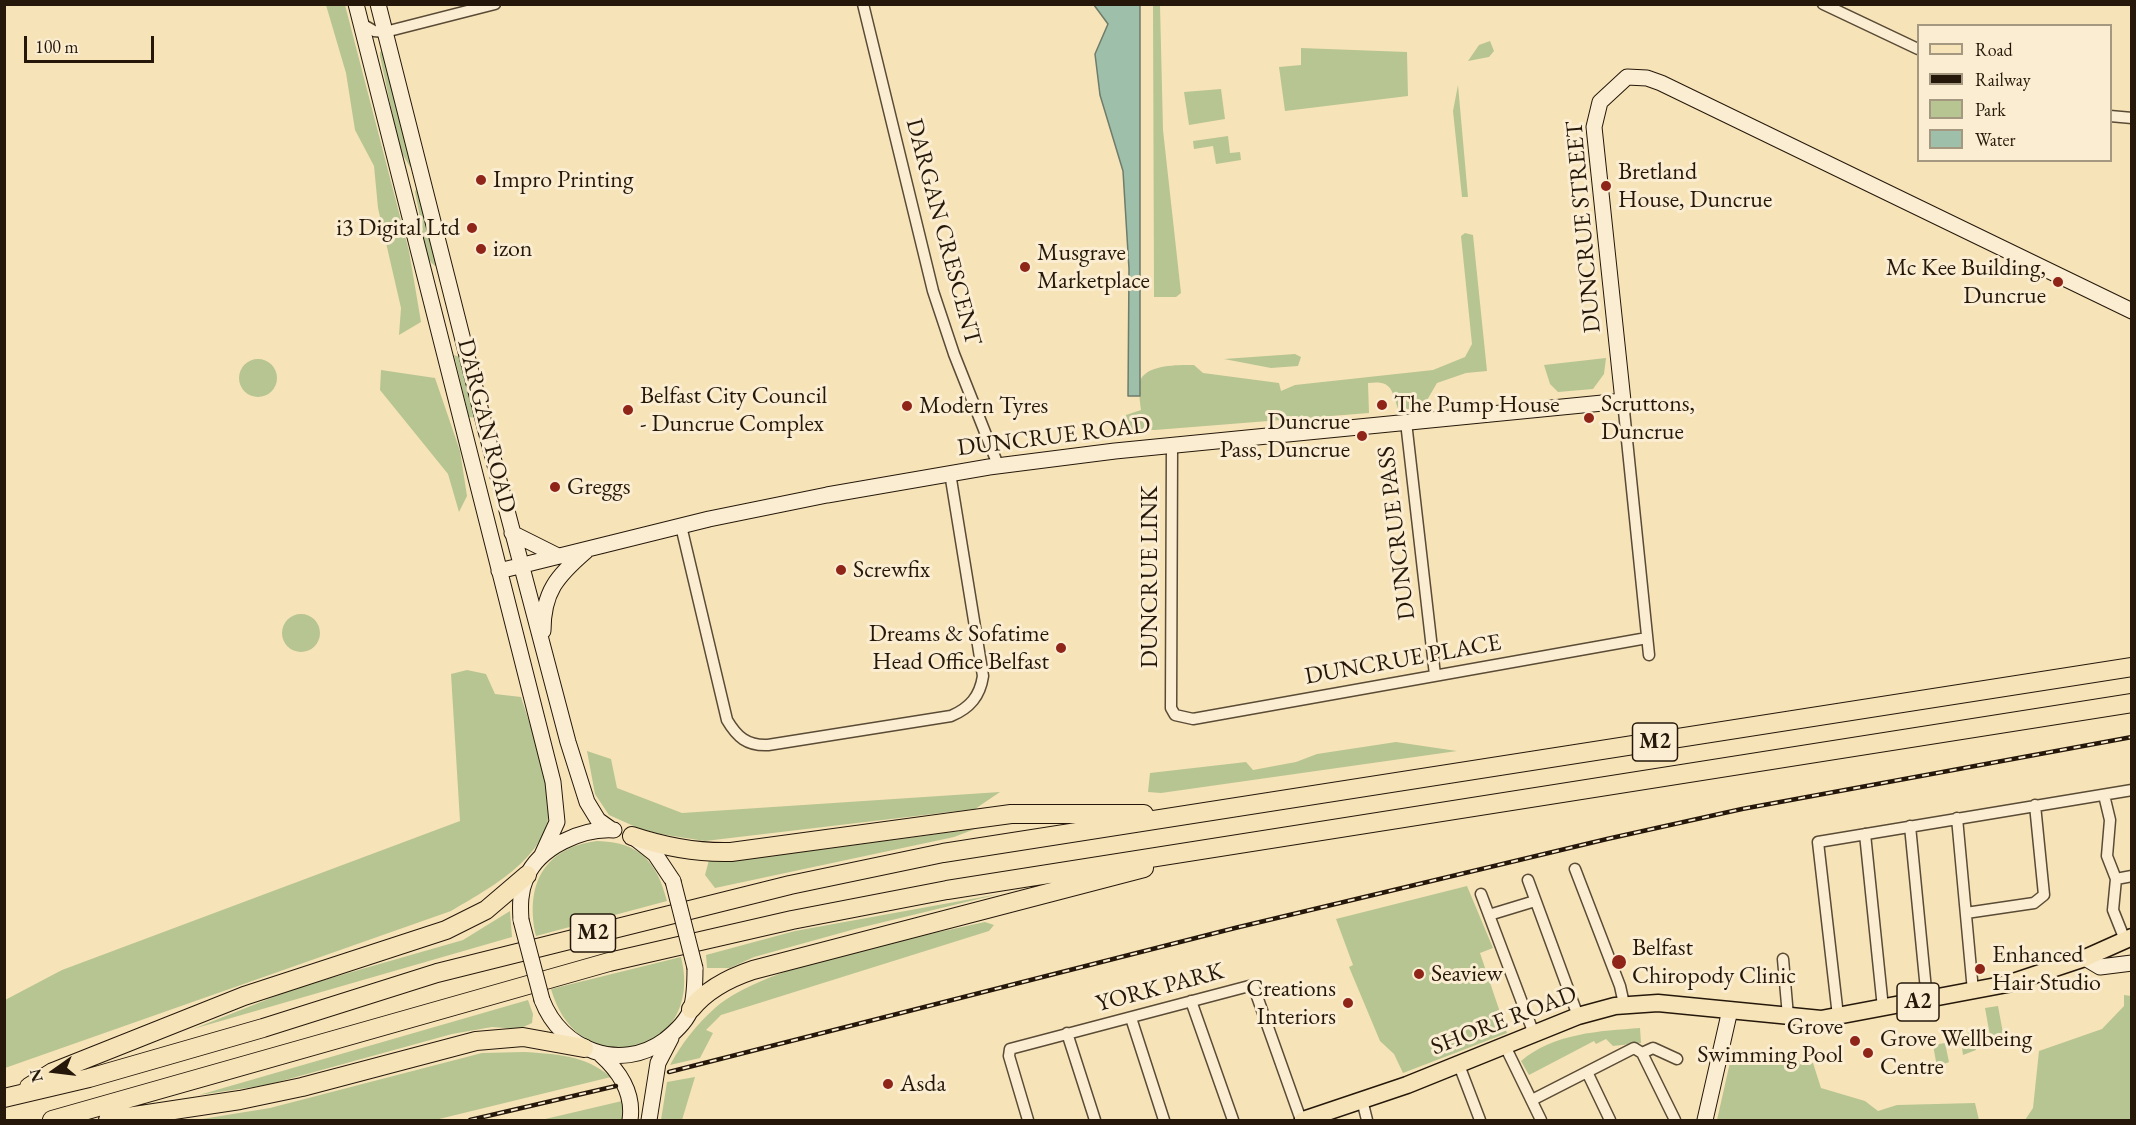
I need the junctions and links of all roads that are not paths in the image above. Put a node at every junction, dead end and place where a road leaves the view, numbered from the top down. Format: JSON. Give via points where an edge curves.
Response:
{"nodes":[{"id":1,"x":356,"y":4,"type":"edge"},
{"id":2,"x":378,"y":4,"type":"edge"},
{"id":3,"x":495,"y":4,"type":"edge"},
{"id":4,"x":863,"y":4,"type":"edge"},
{"id":5,"x":1823,"y":4,"type":"edge"},
{"id":6,"x":360,"y":23,"type":"junction"},
{"id":7,"x":382,"y":32,"type":"junction"},
{"id":8,"x":1917,"y":49,"type":"edge"},
{"id":9,"x":373,"y":75,"type":"junction"},
{"id":10,"x":2112,"y":116,"type":"edge"},
{"id":11,"x":2132,"y":118,"type":"edge"},
{"id":12,"x":2132,"y":311,"type":"edge"},
{"id":13,"x":1623,"y":401,"type":"junction"},
{"id":14,"x":1406,"y":422,"type":"junction"},
{"id":15,"x":1172,"y":446,"type":"junction"},
{"id":16,"x":998,"y":465,"type":"junction"},
{"id":17,"x":950,"y":473,"type":"junction"},
{"id":18,"x":681,"y":526,"type":"junction"},
{"id":19,"x":512,"y":533,"type":"junction"},
{"id":20,"x":586,"y":551,"type":"junction"},
{"id":21,"x":558,"y":556,"type":"junction"},
{"id":22,"x":520,"y":565,"type":"junction"},
{"id":23,"x":499,"y":571,"type":"junction"},
{"id":24,"x":1647,"y":638,"type":"junction"},
{"id":25,"x":543,"y":646,"type":"junction"},
{"id":26,"x":1648,"y":655,"type":"dead end"},
{"id":27,"x":2132,"y":667,"type":"edge"},
{"id":28,"x":1435,"y":675,"type":"junction"},
{"id":29,"x":2132,"y":703,"type":"edge"},
{"id":30,"x":1171,"y":708,"type":"joint"},
{"id":31,"x":2132,"y":789,"type":"edge"},
{"id":32,"x":2104,"y":795,"type":"junction"},
{"id":33,"x":2035,"y":805,"type":"junction"},
{"id":34,"x":1178,"y":817,"type":"junction"},
{"id":35,"x":1957,"y":818,"type":"junction"},
{"id":36,"x":1910,"y":826,"type":"junction"},
{"id":37,"x":612,"y":830,"type":"junction"},
{"id":38,"x":1865,"y":834,"type":"junction"},
{"id":39,"x":632,"y":836,"type":"junction"},
{"id":40,"x":1202,"y":849,"type":"junction"},
{"id":41,"x":541,"y":857,"type":"junction"},
{"id":42,"x":1575,"y":869,"type":"dead end"},
{"id":43,"x":527,"y":875,"type":"junction"},
{"id":44,"x":2132,"y":876,"type":"edge"},
{"id":45,"x":2116,"y":879,"type":"junction"},
{"id":46,"x":1528,"y":880,"type":"dead end"},
{"id":47,"x":1481,"y":894,"type":"dead end"},
{"id":48,"x":1535,"y":901,"type":"junction"},
{"id":49,"x":1966,"y":913,"type":"junction"},
{"id":50,"x":1489,"y":915,"type":"junction"},
{"id":51,"x":2128,"y":938,"type":"edge"},
{"id":52,"x":2085,"y":958,"type":"junction"},
{"id":53,"x":1783,"y":959,"type":"dead end"},
{"id":54,"x":2132,"y":963,"type":"edge"},
{"id":55,"x":1973,"y":991,"type":"junction"},
{"id":56,"x":1927,"y":1000,"type":"junction"},
{"id":57,"x":1191,"y":1001,"type":"junction"},
{"id":58,"x":1624,"y":1004,"type":"junction"},
{"id":59,"x":1883,"y":1008,"type":"junction"},
{"id":60,"x":691,"y":1009,"type":"junction"},
{"id":61,"x":1730,"y":1010,"type":"junction"},
{"id":62,"x":1578,"y":1016,"type":"junction"},
{"id":63,"x":1788,"y":1016,"type":"junction"},
{"id":64,"x":1838,"y":1016,"type":"junction"},
{"id":65,"x":1131,"y":1018,"type":"junction"},
{"id":66,"x":674,"y":1033,"type":"junction"},
{"id":67,"x":1067,"y":1034,"type":"junction"},
{"id":68,"x":1534,"y":1034,"type":"junction"},
{"id":69,"x":1505,"y":1046,"type":"junction"},
{"id":70,"x":592,"y":1052,"type":"junction"},
{"id":71,"x":1642,"y":1053,"type":"junction"},
{"id":72,"x":1677,"y":1059,"type":"dead end"},
{"id":73,"x":1459,"y":1065,"type":"junction"},
{"id":74,"x":1587,"y":1072,"type":"junction"},
{"id":75,"x":11,"y":1096,"type":"edge"},
{"id":76,"x":1362,"y":1100,"type":"junction"},
{"id":77,"x":1532,"y":1100,"type":"junction"},
{"id":78,"x":57,"y":1119,"type":"edge"},
{"id":79,"x":87,"y":1120,"type":"edge"},
{"id":80,"x":108,"y":1120,"type":"edge"},
{"id":81,"x":630,"y":1120,"type":"edge"},
{"id":82,"x":649,"y":1120,"type":"edge"},
{"id":83,"x":1028,"y":1120,"type":"edge"},
{"id":84,"x":1095,"y":1120,"type":"edge"},
{"id":85,"x":1164,"y":1120,"type":"edge"},
{"id":86,"x":1233,"y":1120,"type":"edge"},
{"id":87,"x":1302,"y":1120,"type":"edge"},
{"id":88,"x":1367,"y":1120,"type":"edge"},
{"id":89,"x":1480,"y":1120,"type":"edge"},
{"id":90,"x":1542,"y":1120,"type":"edge"},
{"id":91,"x":1610,"y":1120,"type":"edge"},
{"id":92,"x":1675,"y":1120,"type":"edge"},
{"id":93,"x":1705,"y":1120,"type":"edge"}],
"edges":[{"from":1,"to":6,"type":"street","name":"DARGAN ROAD"},
{"from":2,"to":7,"type":"street","name":"DARGAN ROAD"},
{"from":3,"to":7,"type":"street"},
{"from":4,"to":16,"type":"street","name":"DARGAN CRESCENT","via":[[933,291]]},
{"from":5,"to":8,"type":"street"},
{"from":6,"to":7,"type":"street"},
{"from":6,"to":9,"type":"street","name":"DARGAN ROAD"},
{"from":7,"to":9,"type":"street"},
{"from":7,"to":19,"type":"street","name":"DARGAN ROAD"},
{"from":9,"to":23,"type":"street","name":"DARGAN ROAD"},
{"from":10,"to":11,"type":"street"},
{"from":12,"to":13,"type":"street","name":"DUNCRUE STREET","via":[[1661,83],[1627,77],[1600,102],[1594,127]]},
{"from":13,"to":14,"type":"street","name":"DUNCRUE ROAD"},
{"from":13,"to":24,"type":"street","name":"DUNCRUE STREET"},
{"from":14,"to":15,"type":"street","name":"DUNCRUE ROAD"},
{"from":14,"to":28,"type":"street","name":"DUNCRUE PASS"},
{"from":15,"to":16,"type":"street","name":"DUNCRUE ROAD"},
{"from":15,"to":30,"type":"street","name":"DUNCRUE LINK"},
{"from":16,"to":17,"type":"street","name":"DUNCRUE ROAD"},
{"from":17,"to":18,"type":"street","name":"DUNCRUE ROAD"},
{"from":17,"to":18,"type":"street","via":[[983,676],[981,691],[971,704],[951,716],[768,746],[745,742],[727,720]]},
{"from":18,"to":20,"type":"street","name":"DUNCRUE ROAD"},
{"from":19,"to":21,"type":"street"},
{"from":19,"to":22,"type":"street","name":"DARGAN ROAD"},
{"from":20,"to":21,"type":"street","name":"DUNCRUE ROAD"},
{"from":20,"to":25,"type":"street","via":[[562,573],[545,601]]},
{"from":21,"to":22,"type":"street","name":"DUNCRUE ROAD"},
{"from":22,"to":23,"type":"street","name":"DUNCRUE ROAD"},
{"from":22,"to":25,"type":"street","name":"DARGAN ROAD"},
{"from":23,"to":41,"type":"street","name":"DARGAN ROAD","via":[[557,807],[557,822]]},
{"from":24,"to":26,"type":"street","name":"DUNCRUE STREET"},
{"from":24,"to":28,"type":"street","name":"DUNCRUE PLACE"},
{"from":25,"to":37,"type":"street","name":"DARGAN ROAD","via":[[584,794],[598,820]]},
{"from":27,"to":34,"type":"highway","number":"M2"},
{"from":28,"to":30,"type":"street","name":"DUNCRUE PLACE","via":[[1193,719],[1175,715]]},
{"from":29,"to":40,"type":"highway","number":"M2"},
{"from":31,"to":32,"type":"street"},
{"from":32,"to":33,"type":"street"},
{"from":32,"to":45,"type":"street","via":[[2110,819],[2108,856]]},
{"from":33,"to":35,"type":"street"},
{"from":33,"to":49,"type":"street","via":[[2044,895],[2034,903]]},
{"from":34,"to":39,"type":"highway","via":[[1011,813],[731,852],[691,851]]},
{"from":34,"to":75,"type":"highway","number":"M2","via":[[942,853],[790,885],[437,973],[89,1078]]},
{"from":35,"to":36,"type":"street"},
{"from":35,"to":49,"type":"street"},
{"from":36,"to":38,"type":"street"},
{"from":36,"to":56,"type":"street"},
{"from":37,"to":39,"type":"street"},
{"from":37,"to":41,"type":"street","via":[[579,835]]},
{"from":38,"to":59,"type":"street"},
{"from":38,"to":64,"type":"street","via":[[1818,842]]},
{"from":39,"to":60,"type":"street","bridge":true,"via":[[655,854],[673,881],[695,968]]},
{"from":40,"to":60,"type":"highway","via":[[1140,869],[753,970],[711,989]]},
{"from":40,"to":78,"type":"highway","number":"M2","via":[[947,890],[609,962]]},
{"from":41,"to":43,"type":"street"},
{"from":42,"to":58,"type":"street"},
{"from":43,"to":70,"type":"street","bridge":true,"via":[[520,900],[521,920],[542,1000],[557,1027]]},
{"from":43,"to":75,"type":"highway","via":[[486,909],[446,930],[244,996],[53,1072]]},
{"from":44,"to":45,"type":"street"},
{"from":45,"to":51,"type":"street","via":[[2113,910]]},
{"from":46,"to":48,"type":"street"},
{"from":47,"to":50,"type":"street"},
{"from":48,"to":50,"type":"street"},
{"from":48,"to":62,"type":"street"},
{"from":49,"to":55,"type":"street"},
{"from":50,"to":68,"type":"street"},
{"from":51,"to":52,"type":"main road","number":"A2"},
{"from":52,"to":54,"type":"street","via":[[2100,967]]},
{"from":52,"to":55,"type":"main road","number":"A2","via":[[2025,979]]},
{"from":53,"to":63,"type":"street"},
{"from":55,"to":56,"type":"main road","number":"A2"},
{"from":56,"to":59,"type":"main road","number":"A2"},
{"from":57,"to":65,"type":"street","name":"YORK PARK"},
{"from":57,"to":86,"type":"street"},
{"from":57,"to":87,"type":"street","name":"YORK PARK","via":[[1253,985]]},
{"from":58,"to":61,"type":"main road","name":"SHORE ROAD","number":"A2"},
{"from":58,"to":62,"type":"main road","name":"SHORE ROAD","number":"A2"},
{"from":59,"to":64,"type":"main road","number":"A2"},
{"from":60,"to":66,"type":"street"},
{"from":61,"to":63,"type":"main road","number":"A2"},
{"from":61,"to":93,"type":"street"},
{"from":62,"to":68,"type":"main road","name":"SHORE ROAD","number":"A2"},
{"from":63,"to":64,"type":"main road","number":"A2"},
{"from":65,"to":67,"type":"street","name":"YORK PARK"},
{"from":65,"to":85,"type":"street"},
{"from":66,"to":70,"type":"street","via":[[644,1052]]},
{"from":66,"to":82,"type":"street","via":[[658,1064]]},
{"from":67,"to":83,"type":"street","name":"YORK PARK","via":[[1010,1049]]},
{"from":67,"to":84,"type":"street"},
{"from":68,"to":69,"type":"main road","name":"SHORE ROAD","number":"A2"},
{"from":69,"to":73,"type":"main road","name":"SHORE ROAD","number":"A2"},
{"from":69,"to":77,"type":"street"},
{"from":70,"to":80,"type":"highway","via":[[523,1037],[476,1041],[292,1089]]},
{"from":70,"to":81,"type":"street","via":[[615,1068],[625,1084]]},
{"from":71,"to":72,"type":"street","via":[[1653,1048]]},
{"from":71,"to":74,"type":"street","via":[[1634,1048]]},
{"from":71,"to":92,"type":"street"},
{"from":73,"to":76,"type":"main road","name":"SHORE ROAD","number":"A2"},
{"from":73,"to":89,"type":"street"},
{"from":74,"to":77,"type":"street"},
{"from":74,"to":91,"type":"street"},
{"from":76,"to":87,"type":"main road","name":"SHORE ROAD","number":"A2"},
{"from":76,"to":88,"type":"street"},
{"from":77,"to":90,"type":"street"},
{"from":78,"to":79,"type":"highway"}]}
